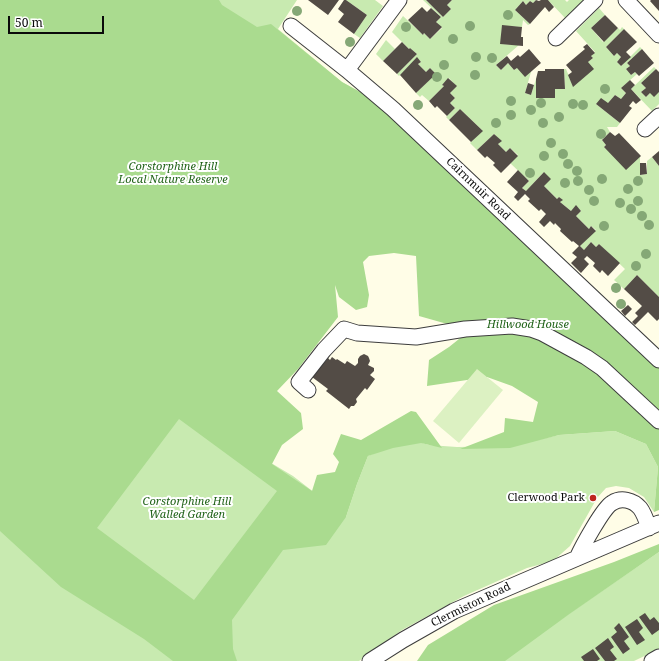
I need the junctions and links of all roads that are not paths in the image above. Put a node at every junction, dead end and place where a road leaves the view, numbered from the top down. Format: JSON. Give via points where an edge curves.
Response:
{"nodes":[{"id":1,"x":399,"y":0,"type":"edge"},
{"id":2,"x":595,"y":0,"type":"edge"},
{"id":3,"x":626,"y":0,"type":"edge"},
{"id":4,"x":291,"y":26,"type":"dead end"},
{"id":5,"x":659,"y":36,"type":"edge"},
{"id":6,"x":556,"y":38,"type":"dead end"},
{"id":7,"x":347,"y":70,"type":"junction"},
{"id":8,"x":659,"y":116,"type":"edge"},
{"id":9,"x":645,"y":129,"type":"dead end"},
{"id":10,"x":659,"y":360,"type":"edge"},
{"id":11,"x":308,"y":390,"type":"dead end"},
{"id":12,"x":659,"y":421,"type":"edge"},
{"id":13,"x":654,"y":526,"type":"edge"},
{"id":14,"x":577,"y":558,"type":"junction"},
{"id":15,"x":659,"y":657,"type":"edge"},
{"id":16,"x":370,"y":661,"type":"edge"},
{"id":17,"x":652,"y":661,"type":"edge"}],
"edges":[{"from":1,"to":7,"type":"street"},
{"from":2,"to":6,"type":"street"},
{"from":3,"to":5,"type":"street"},
{"from":4,"to":7,"type":"street","name":"Cairnmuir Road"},
{"from":7,"to":10,"type":"street","name":"Cairnmuir Road","via":[[393,109]]},
{"from":8,"to":9,"type":"street"},
{"from":11,"to":12,"type":"street","via":[[299,382],[344,329],[357,333],[416,337],[465,328],[522,326],[542,333],[594,363]]},
{"from":13,"to":14,"type":"street","name":"Clermiston Road"},
{"from":13,"to":14,"type":"street","name":"Clermiston Road","via":[[640,508],[629,500],[610,503]]},
{"from":14,"to":16,"type":"street","name":"Clermiston Road","via":[[454,611]]},
{"from":15,"to":17,"type":"street"}]}
